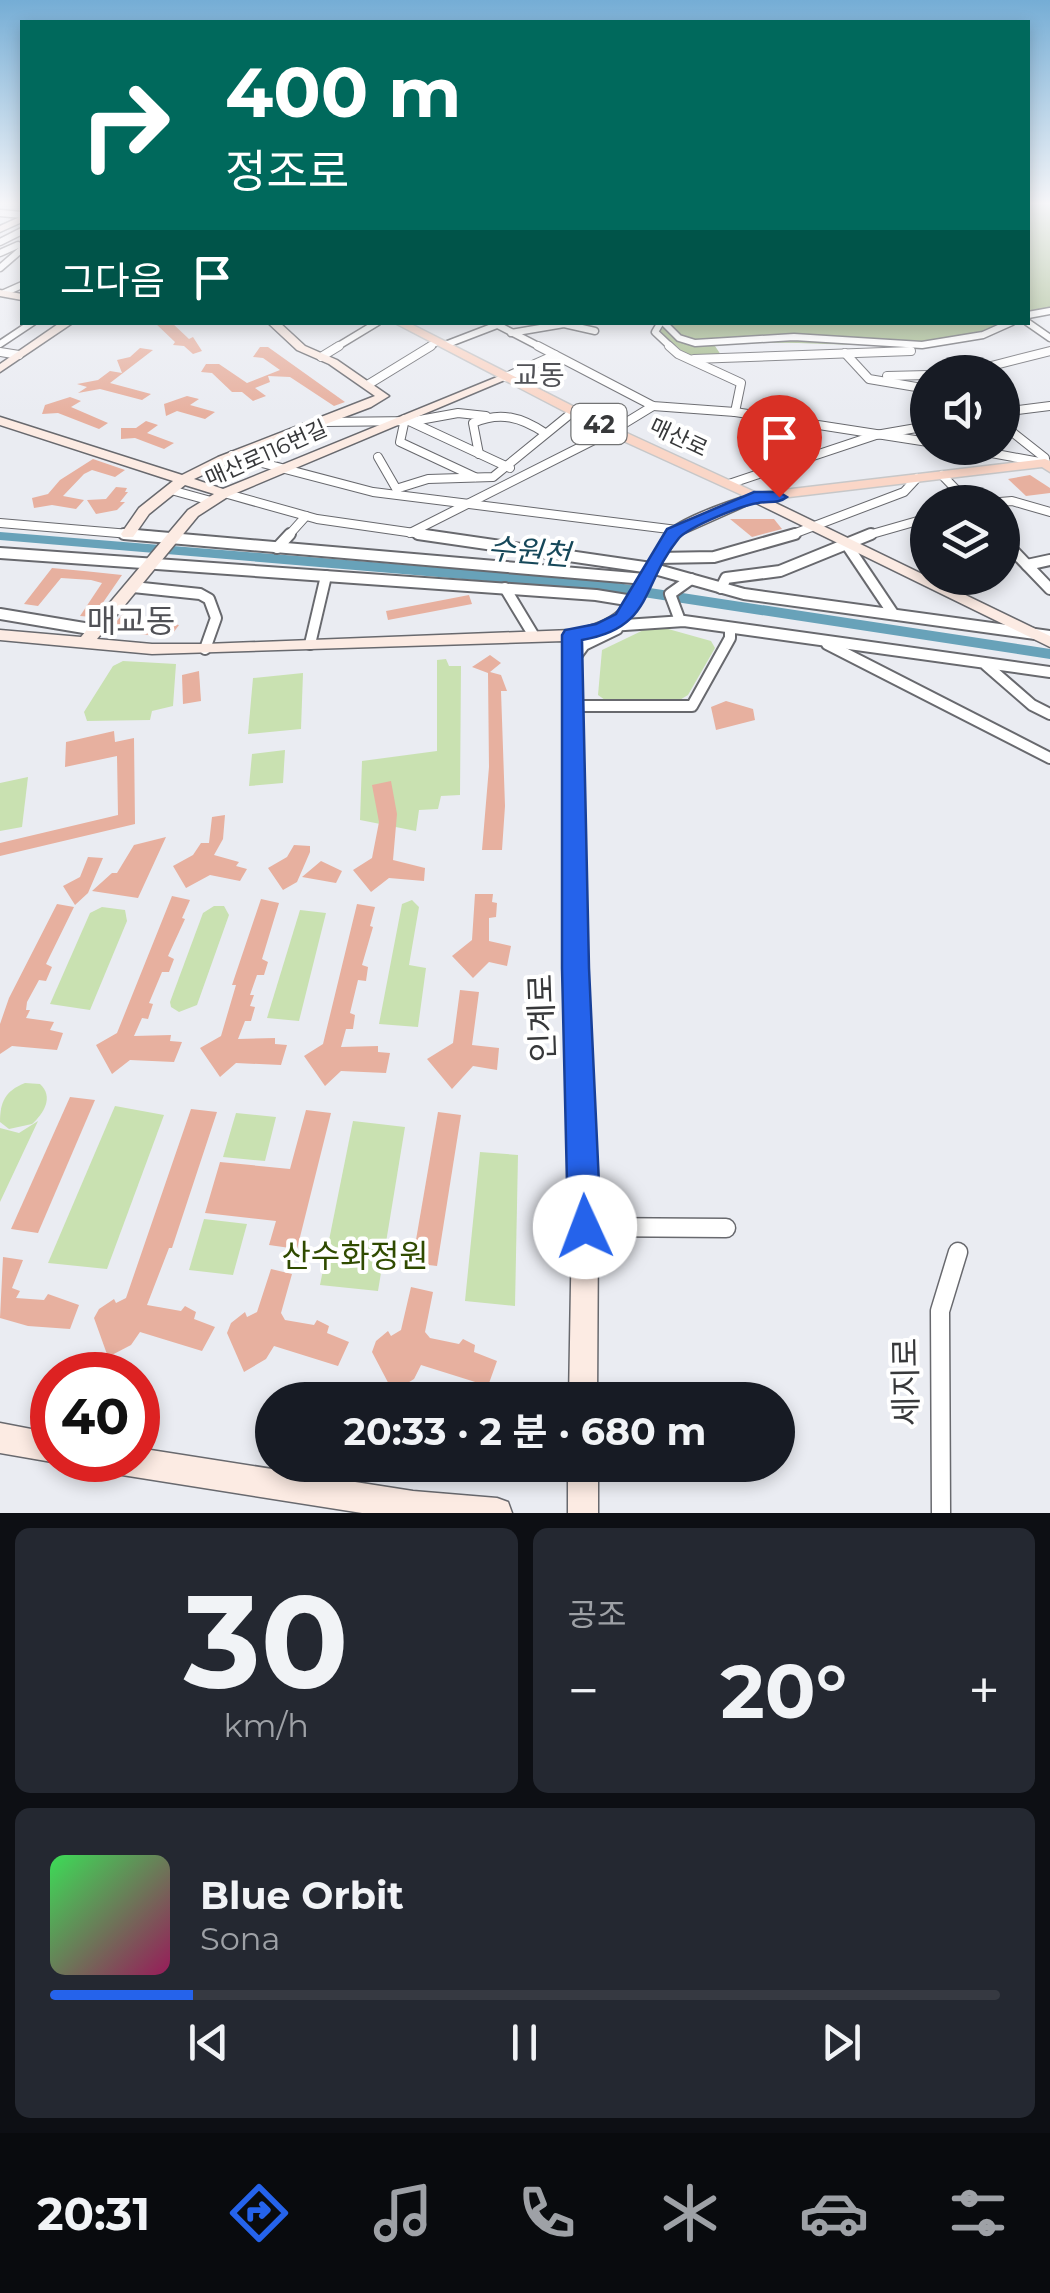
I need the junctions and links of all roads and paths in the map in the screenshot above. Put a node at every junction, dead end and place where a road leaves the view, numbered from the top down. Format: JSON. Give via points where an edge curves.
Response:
{"nodes":[{"id":1,"x":1030,"y":321,"type":"edge"},
{"id":2,"x":28,"y":325,"type":"edge"},
{"id":3,"x":65,"y":325,"type":"edge"},
{"id":4,"x":278,"y":325,"type":"edge"},
{"id":5,"x":373,"y":325,"type":"edge"},
{"id":6,"x":404,"y":325,"type":"edge"},
{"id":7,"x":492,"y":325,"type":"edge"},
{"id":8,"x":501,"y":325,"type":"edge"},
{"id":9,"x":557,"y":325,"type":"edge"},
{"id":10,"x":568,"y":325,"type":"edge"},
{"id":11,"x":660,"y":325,"type":"edge"},
{"id":12,"x":665,"y":325,"type":"edge"},
{"id":13,"x":1007,"y":325,"type":"edge"},
{"id":14,"x":595,"y":331,"type":"dead end"},
{"id":15,"x":510,"y":332,"type":"junction"},
{"id":16,"x":1050,"y":338,"type":"edge"},
{"id":17,"x":441,"y":343,"type":"junction"},
{"id":18,"x":932,"y":343,"type":"junction"},
{"id":19,"x":0,"y":344,"type":"edge"},
{"id":20,"x":0,"y":352,"type":"edge"},
{"id":21,"x":1050,"y":352,"type":"edge"},
{"id":22,"x":845,"y":353,"type":"junction"},
{"id":23,"x":20,"y":356,"type":"junction"},
{"id":24,"x":555,"y":356,"type":"junction"},
{"id":25,"x":322,"y":357,"type":"junction"},
{"id":26,"x":694,"y":358,"type":"junction"},
{"id":27,"x":1020,"y":359,"type":"edge"},
{"id":28,"x":0,"y":369,"type":"edge"},
{"id":29,"x":910,"y":375,"type":"edge"},
{"id":30,"x":866,"y":376,"type":"junction"},
{"id":31,"x":506,"y":377,"type":"junction"},
{"id":32,"x":369,"y":384,"type":"junction"},
{"id":33,"x":910,"y":386,"type":"edge"},
{"id":34,"x":653,"y":406,"type":"junction"},
{"id":35,"x":1050,"y":406,"type":"edge"},
{"id":36,"x":1020,"y":410,"type":"edge"},
{"id":37,"x":574,"y":411,"type":"junction"},
{"id":38,"x":735,"y":412,"type":"junction"},
{"id":39,"x":486,"y":416,"type":"junction"},
{"id":40,"x":405,"y":419,"type":"junction"},
{"id":41,"x":0,"y":421,"type":"edge"},
{"id":42,"x":325,"y":422,"type":"junction"},
{"id":43,"x":910,"y":429,"type":"edge"},
{"id":44,"x":612,"y":431,"type":"junction"},
{"id":45,"x":545,"y":433,"type":"junction"},
{"id":46,"x":876,"y":435,"type":"junction"},
{"id":47,"x":1020,"y":439,"type":"edge"},
{"id":48,"x":910,"y":440,"type":"edge"},
{"id":49,"x":479,"y":454,"type":"junction"},
{"id":50,"x":232,"y":455,"type":"junction"},
{"id":51,"x":378,"y":456,"type":"dead end"},
{"id":52,"x":1020,"y":461,"type":"edge"},
{"id":53,"x":506,"y":466,"type":"junction"},
{"id":54,"x":1049,"y":467,"type":"edge"},
{"id":55,"x":280,"y":468,"type":"junction"},
{"id":56,"x":527,"y":475,"type":"junction"},
{"id":57,"x":942,"y":475,"type":"junction"},
{"id":58,"x":476,"y":477,"type":"junction"},
{"id":59,"x":917,"y":478,"type":"junction"},
{"id":60,"x":188,"y":479,"type":"junction"},
{"id":61,"x":729,"y":484,"type":"junction"},
{"id":62,"x":952,"y":485,"type":"edge"},
{"id":63,"x":171,"y":490,"type":"junction"},
{"id":64,"x":396,"y":490,"type":"junction"},
{"id":65,"x":217,"y":497,"type":"junction"},
{"id":66,"x":754,"y":498,"type":"junction"},
{"id":67,"x":1020,"y":503,"type":"edge"},
{"id":68,"x":464,"y":504,"type":"junction"},
{"id":69,"x":1050,"y":512,"type":"edge"},
{"id":70,"x":310,"y":517,"type":"junction"},
{"id":71,"x":910,"y":523,"type":"edge"},
{"id":72,"x":0,"y":524,"type":"edge"},
{"id":73,"x":810,"y":527,"type":"junction"},
{"id":74,"x":678,"y":530,"type":"junction"},
{"id":75,"x":128,"y":534,"type":"junction"},
{"id":76,"x":414,"y":534,"type":"junction"},
{"id":77,"x":170,"y":539,"type":"junction"},
{"id":78,"x":847,"y":545,"type":"junction"},
{"id":79,"x":277,"y":548,"type":"junction"},
{"id":80,"x":0,"y":553,"type":"edge"},
{"id":81,"x":1020,"y":557,"type":"edge"},
{"id":82,"x":406,"y":558,"type":"junction"},
{"id":83,"x":1050,"y":560,"type":"edge"},
{"id":84,"x":440,"y":561,"type":"junction"},
{"id":85,"x":153,"y":562,"type":"junction"},
{"id":86,"x":1028,"y":565,"type":"junction"},
{"id":87,"x":780,"y":571,"type":"junction"},
{"id":88,"x":649,"y":572,"type":"junction"},
{"id":89,"x":326,"y":576,"type":"junction"},
{"id":90,"x":690,"y":578,"type":"junction"},
{"id":91,"x":433,"y":584,"type":"junction"},
{"id":92,"x":133,"y":587,"type":"junction"},
{"id":93,"x":505,"y":588,"type":"junction"},
{"id":94,"x":721,"y":588,"type":"junction"},
{"id":95,"x":1050,"y":589,"type":"edge"},
{"id":96,"x":776,"y":597,"type":"junction"},
{"id":97,"x":634,"y":600,"type":"junction"},
{"id":98,"x":892,"y":612,"type":"junction"},
{"id":99,"x":0,"y":614,"type":"edge"},
{"id":100,"x":679,"y":618,"type":"junction"},
{"id":101,"x":634,"y":622,"type":"junction"},
{"id":102,"x":610,"y":626,"type":"junction"},
{"id":103,"x":730,"y":630,"type":"junction"},
{"id":104,"x":0,"y":635,"type":"edge"},
{"id":105,"x":572,"y":635,"type":"junction"},
{"id":106,"x":91,"y":636,"type":"junction"},
{"id":107,"x":534,"y":636,"type":"junction"},
{"id":108,"x":1043,"y":637,"type":"edge"},
{"id":109,"x":819,"y":640,"type":"junction"},
{"id":110,"x":310,"y":644,"type":"junction"},
{"id":111,"x":205,"y":649,"type":"junction"},
{"id":112,"x":573,"y":660,"type":"junction"},
{"id":113,"x":984,"y":663,"type":"junction"},
{"id":114,"x":1050,"y":672,"type":"edge"},
{"id":115,"x":572,"y":706,"type":"junction"},
{"id":116,"x":1050,"y":714,"type":"edge"},
{"id":117,"x":1050,"y":758,"type":"edge"},
{"id":118,"x":585,"y":1227,"type":"junction"},
{"id":119,"x":726,"y":1228,"type":"dead end"},
{"id":120,"x":958,"y":1252,"type":"dead end"},
{"id":121,"x":583,"y":1382,"type":"edge"},
{"id":122,"x":0,"y":1438,"type":"edge"},
{"id":123,"x":30,"y":1444,"type":"edge"},
{"id":124,"x":160,"y":1466,"type":"edge"},
{"id":125,"x":583,"y":1482,"type":"edge"},
{"id":126,"x":412,"y":1509,"type":"edge"},
{"id":127,"x":497,"y":1513,"type":"edge"},
{"id":128,"x":583,"y":1513,"type":"edge"},
{"id":129,"x":941,"y":1513,"type":"edge"}],
"edges":[{"from":1,"to":16,"type":"street"},
{"from":2,"to":19,"type":"street"},
{"from":3,"to":23,"type":"street"},
{"from":4,"to":25,"type":"street","via":[[301,348]]},
{"from":5,"to":25,"type":"street"},
{"from":6,"to":17,"type":"main road","name":"매산로","number":"42"},
{"from":7,"to":17,"type":"street"},
{"from":8,"to":15,"type":"street"},
{"from":9,"to":15,"type":"street"},
{"from":10,"to":14,"type":"street"},
{"from":11,"to":26,"type":"street","via":[[662,341]]},
{"from":12,"to":18,"type":"street","via":[[674,336],[697,343],[764,337]]},
{"from":13,"to":18,"type":"street"},
{"from":15,"to":24,"type":"street"},
{"from":17,"to":31,"type":"main road","name":"매산로","number":"42"},
{"from":17,"to":32,"type":"street"},
{"from":18,"to":22,"type":"street","via":[[883,354]]},
{"from":20,"to":23,"type":"street"},
{"from":21,"to":27,"type":"street"},
{"from":22,"to":26,"type":"street"},
{"from":22,"to":30,"type":"street"},
{"from":23,"to":28,"type":"street"},
{"from":24,"to":31,"type":"street"},
{"from":24,"to":34,"type":"street"},
{"from":25,"to":32,"type":"street"},
{"from":26,"to":38,"type":"street","via":[[741,383]]},
{"from":29,"to":30,"type":"street"},
{"from":30,"to":33,"type":"street"},
{"from":31,"to":37,"type":"main road","name":"매산로","number":"42"},
{"from":31,"to":40,"type":"street","name":"매산로116번길"},
{"from":32,"to":42,"type":"street","via":[[382,396]]},
{"from":34,"to":38,"type":"street"},
{"from":34,"to":44,"type":"street"},
{"from":35,"to":36,"type":"street"},
{"from":37,"to":44,"type":"main road","name":"매산로","number":"42"},
{"from":37,"to":45,"type":"street"},
{"from":38,"to":46,"type":"street"},
{"from":39,"to":40,"type":"street","name":"매산로116번길"},
{"from":39,"to":45,"type":"street","name":"매산로116번길","via":[[521,417]]},
{"from":39,"to":49,"type":"street","via":[[473,423]]},
{"from":40,"to":42,"type":"street","name":"매산로116번길"},
{"from":40,"to":49,"type":"street","name":"매산로116번길"},
{"from":40,"to":55,"type":"street","name":"매산로116번길"},
{"from":40,"to":58,"type":"street","via":[[400,442]]},
{"from":41,"to":60,"type":"street"},
{"from":42,"to":50,"type":"street"},
{"from":43,"to":46,"type":"street"},
{"from":44,"to":56,"type":"street"},
{"from":44,"to":61,"type":"main road","name":"매산로","number":"42"},
{"from":45,"to":53,"type":"street"},
{"from":46,"to":48,"type":"street"},
{"from":46,"to":61,"type":"street"},
{"from":47,"to":54,"type":"street"},
{"from":49,"to":53,"type":"street","name":"매산로116번길"},
{"from":50,"to":55,"type":"street"},
{"from":50,"to":60,"type":"street"},
{"from":51,"to":64,"type":"street"},
{"from":52,"to":54,"type":"street"},
{"from":53,"to":56,"type":"street","name":"매산로116번길"},
{"from":53,"to":58,"type":"street","via":[[493,477]]},
{"from":54,"to":57,"type":"main road"},
{"from":55,"to":64,"type":"street"},
{"from":55,"to":65,"type":"street","name":"매산로116번길"},
{"from":56,"to":68,"type":"street"},
{"from":57,"to":59,"type":"main road"},
{"from":57,"to":62,"type":"street"},
{"from":58,"to":64,"type":"street","via":[[428,479]]},
{"from":59,"to":66,"type":"main road"},
{"from":59,"to":73,"type":"street","via":[[904,492]]},
{"from":60,"to":63,"type":"street"},
{"from":60,"to":65,"type":"street"},
{"from":61,"to":66,"type":"main road","name":"매산로","number":"42"},
{"from":63,"to":65,"type":"street"},
{"from":63,"to":75,"type":"street","via":[[140,510]]},
{"from":64,"to":68,"type":"street"},
{"from":65,"to":70,"type":"street"},
{"from":65,"to":77,"type":"street","name":"매산로116번길"},
{"from":66,"to":73,"type":"street","name":"매산로"},
{"from":66,"to":74,"type":"street"},
{"from":67,"to":69,"type":"street"},
{"from":68,"to":74,"type":"street"},
{"from":68,"to":76,"type":"street"},
{"from":70,"to":76,"type":"street"},
{"from":70,"to":79,"type":"street"},
{"from":71,"to":78,"type":"street"},
{"from":72,"to":75,"type":"street"},
{"from":73,"to":78,"type":"street","name":"매산로"},
{"from":73,"to":88,"type":"street","via":[[712,557],[669,561]]},
{"from":74,"to":88,"type":"street"},
{"from":75,"to":77,"type":"street"},
{"from":76,"to":82,"type":"street"},
{"from":76,"to":88,"type":"street"},
{"from":77,"to":79,"type":"street"},
{"from":77,"to":85,"type":"street","name":"매산로116번길"},
{"from":78,"to":87,"type":"street"},
{"from":78,"to":98,"type":"street"},
{"from":78,"to":108,"type":"street","name":"매산로"},
{"from":79,"to":82,"type":"street"},
{"from":80,"to":85,"type":"street"},
{"from":81,"to":86,"type":"street"},
{"from":82,"to":84,"type":"street"},
{"from":83,"to":86,"type":"street"},
{"from":84,"to":88,"type":"street"},
{"from":84,"to":91,"type":"street"},
{"from":85,"to":89,"type":"street"},
{"from":85,"to":92,"type":"street","name":"매산로116번길"},
{"from":86,"to":95,"type":"street"},
{"from":87,"to":94,"type":"street","via":[[726,578]]},
{"from":87,"to":96,"type":"street"},
{"from":88,"to":90,"type":"street"},
{"from":88,"to":97,"type":"street"},
{"from":89,"to":91,"type":"street"},
{"from":89,"to":110,"type":"street"},
{"from":90,"to":94,"type":"street"},
{"from":90,"to":100,"type":"street","via":[[670,594]]},
{"from":91,"to":93,"type":"street"},
{"from":92,"to":106,"type":"street","name":"매산로116번길"},
{"from":92,"to":111,"type":"street","via":[[209,598],[216,618]]},
{"from":93,"to":97,"type":"street"},
{"from":93,"to":107,"type":"street"},
{"from":94,"to":96,"type":"street"},
{"from":96,"to":98,"type":"street"},
{"from":97,"to":102,"type":"street"},
{"from":98,"to":108,"type":"street"},
{"from":99,"to":106,"type":"street"},
{"from":100,"to":101,"type":"street"},
{"from":100,"to":103,"type":"street"},
{"from":101,"to":102,"type":"street"},
{"from":101,"to":112,"type":"street","via":[[584,645]]},
{"from":102,"to":105,"type":"street"},
{"from":103,"to":109,"type":"street"},
{"from":103,"to":115,"type":"street","via":[[692,706]]},
{"from":104,"to":106,"type":"street"},
{"from":105,"to":107,"type":"street"},
{"from":105,"to":112,"type":"street","name":"인계로"},
{"from":106,"to":111,"type":"street"},
{"from":107,"to":110,"type":"street"},
{"from":109,"to":113,"type":"street"},
{"from":109,"to":117,"type":"street"},
{"from":110,"to":111,"type":"street"},
{"from":112,"to":115,"type":"street","name":"인계로"},
{"from":113,"to":114,"type":"street"},
{"from":113,"to":116,"type":"street"},
{"from":115,"to":118,"type":"street","name":"인계로"},
{"from":118,"to":119,"type":"street"},
{"from":118,"to":121,"type":"street","name":"인계로"},
{"from":120,"to":129,"type":"street","name":"세지로","via":[[940,1311]]},
{"from":122,"to":123,"type":"street"},
{"from":124,"to":126,"type":"street"},
{"from":125,"to":128,"type":"street"},
{"from":126,"to":127,"type":"street"}]}
